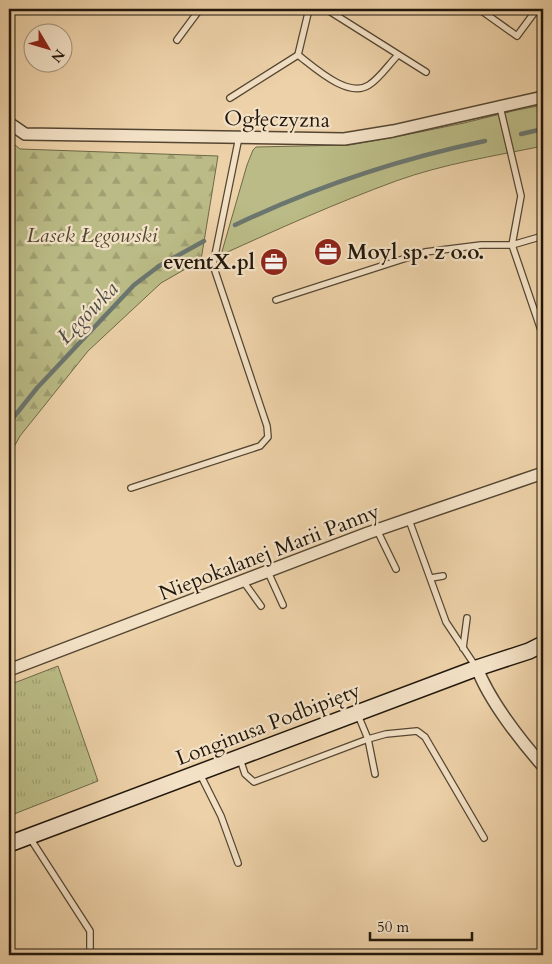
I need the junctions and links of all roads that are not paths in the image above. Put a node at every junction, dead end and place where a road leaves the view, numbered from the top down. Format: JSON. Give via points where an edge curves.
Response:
{"nodes":[{"id":1,"x":200,"y":9,"type":"edge"},
{"id":2,"x":310,"y":9,"type":"edge"},
{"id":3,"x":326,"y":9,"type":"edge"},
{"id":4,"x":479,"y":9,"type":"edge"},
{"id":5,"x":537,"y":9,"type":"edge"},
{"id":6,"x":177,"y":40,"type":"dead end"},
{"id":7,"x":398,"y":55,"type":"junction"},
{"id":8,"x":298,"y":56,"type":"junction"},
{"id":9,"x":426,"y":72,"type":"dead end"},
{"id":10,"x":543,"y":97,"type":"edge"},
{"id":11,"x":230,"y":98,"type":"dead end"},
{"id":12,"x":500,"y":106,"type":"junction"},
{"id":13,"x":9,"y":123,"type":"edge"},
{"id":14,"x":239,"y":137,"type":"junction"},
{"id":15,"x":543,"y":236,"type":"edge"},
{"id":16,"x":512,"y":245,"type":"junction"},
{"id":17,"x":276,"y":300,"type":"dead end"},
{"id":18,"x":543,"y":336,"type":"edge"},
{"id":19,"x":543,"y":474,"type":"edge"},
{"id":20,"x":131,"y":488,"type":"dead end"},
{"id":21,"x":409,"y":520,"type":"junction"},
{"id":22,"x":377,"y":530,"type":"junction"},
{"id":23,"x":396,"y":570,"type":"dead end"},
{"id":24,"x":268,"y":572,"type":"junction"},
{"id":25,"x":443,"y":576,"type":"dead end"},
{"id":26,"x":431,"y":578,"type":"junction"},
{"id":27,"x":243,"y":581,"type":"junction"},
{"id":28,"x":283,"y":605,"type":"dead end"},
{"id":29,"x":261,"y":606,"type":"dead end"},
{"id":30,"x":467,"y":618,"type":"dead end"},
{"id":31,"x":543,"y":644,"type":"edge"},
{"id":32,"x":463,"y":648,"type":"junction"},
{"id":33,"x":477,"y":668,"type":"junction"},
{"id":34,"x":9,"y":670,"type":"edge"},
{"id":35,"x":357,"y":713,"type":"junction"},
{"id":36,"x":368,"y":739,"type":"junction"},
{"id":37,"x":239,"y":757,"type":"junction"},
{"id":38,"x":543,"y":766,"type":"edge"},
{"id":39,"x":199,"y":772,"type":"junction"},
{"id":40,"x":375,"y":774,"type":"dead end"},
{"id":41,"x":29,"y":836,"type":"junction"},
{"id":42,"x":484,"y":838,"type":"dead end"},
{"id":43,"x":9,"y":844,"type":"edge"},
{"id":44,"x":238,"y":863,"type":"dead end"},
{"id":45,"x":90,"y":948,"type":"dead end"}],
"edges":[{"from":1,"to":6,"type":"lane"},
{"from":2,"to":8,"type":"lane"},
{"from":3,"to":7,"type":"lane"},
{"from":4,"to":5,"type":"lane","via":[[517,36]]},
{"from":7,"to":8,"type":"lane","via":[[370,85],[355,89],[341,86]]},
{"from":7,"to":9,"type":"lane"},
{"from":8,"to":11,"type":"lane"},
{"from":10,"to":12,"type":"street","name":"Ogłęczyzna"},
{"from":12,"to":14,"type":"street","name":"Ogłęczyzna","via":[[360,137]]},
{"from":12,"to":16,"type":"lane","via":[[521,196]]},
{"from":13,"to":14,"type":"street","name":"Ogłęczyzna","via":[[24,134]]},
{"from":14,"to":20,"type":"lane","via":[[214,265],[267,426],[268,438],[260,446]]},
{"from":15,"to":16,"type":"lane"},
{"from":16,"to":17,"type":"lane","via":[[480,245],[425,252]]},
{"from":16,"to":18,"type":"lane"},
{"from":19,"to":21,"type":"street","name":"Niepokalanej Marii Panny"},
{"from":21,"to":22,"type":"street","name":"Niepokalanej Marii Panny"},
{"from":21,"to":26,"type":"lane"},
{"from":22,"to":23,"type":"lane"},
{"from":22,"to":24,"type":"street","name":"Niepokalanej Marii Panny"},
{"from":24,"to":27,"type":"street","name":"Niepokalanej Marii Panny"},
{"from":24,"to":28,"type":"lane"},
{"from":25,"to":26,"type":"lane"},
{"from":26,"to":32,"type":"lane","via":[[446,622]]},
{"from":27,"to":29,"type":"lane"},
{"from":27,"to":34,"type":"street","name":"Niepokalanej Marii Panny"},
{"from":30,"to":32,"type":"lane"},
{"from":31,"to":33,"type":"street","name":"Longinusa Podbipięty"},
{"from":32,"to":33,"type":"lane"},
{"from":33,"to":35,"type":"street","name":"Longinusa Podbipięty"},
{"from":33,"to":38,"type":"street","via":[[483,684]]},
{"from":35,"to":36,"type":"lane"},
{"from":35,"to":37,"type":"street","name":"Longinusa Podbipięty"},
{"from":36,"to":37,"type":"lane","via":[[254,782],[245,774]]},
{"from":36,"to":40,"type":"lane"},
{"from":36,"to":42,"type":"lane","via":[[406,731],[422,734]]},
{"from":37,"to":39,"type":"street","name":"Longinusa Podbipięty"},
{"from":39,"to":41,"type":"street","name":"Longinusa Podbipięty"},
{"from":39,"to":44,"type":"lane","via":[[221,816]]},
{"from":41,"to":43,"type":"street","name":"Longinusa Podbipięty"},
{"from":41,"to":45,"type":"lane","via":[[90,931]]}]}
